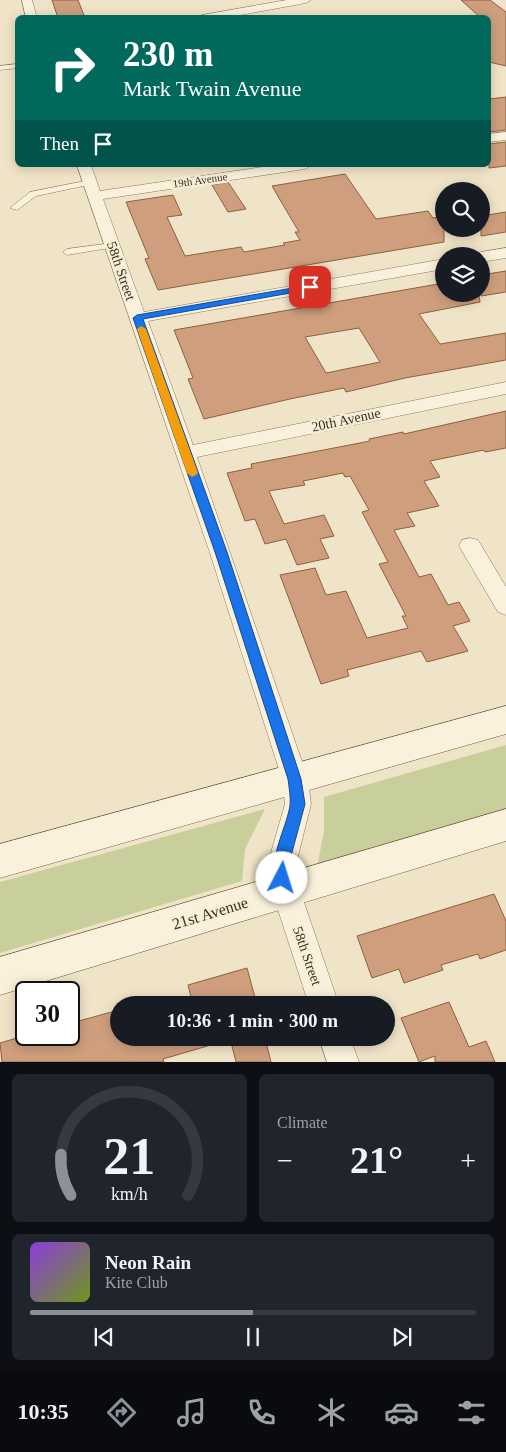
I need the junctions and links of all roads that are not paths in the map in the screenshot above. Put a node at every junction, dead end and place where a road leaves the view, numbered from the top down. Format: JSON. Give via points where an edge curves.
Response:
{"nodes":[{"id":1,"x":27,"y":0,"type":"edge"},
{"id":2,"x":306,"y":0,"type":"edge"},
{"id":3,"x":31,"y":15,"type":"edge"},
{"id":4,"x":219,"y":15,"type":"edge"},
{"id":5,"x":15,"y":66,"type":"edge"},
{"id":6,"x":0,"y":68,"type":"edge"},
{"id":7,"x":506,"y":136,"type":"edge"},
{"id":8,"x":491,"y":138,"type":"edge"},
{"id":9,"x":278,"y":167,"type":"edge"},
{"id":10,"x":90,"y":181,"type":"edge"},
{"id":11,"x":14,"y":208,"type":"dead end"},
{"id":12,"x":112,"y":245,"type":"junction"},
{"id":13,"x":67,"y":252,"type":"dead end"},
{"id":14,"x":506,"y":253,"type":"edge"},
{"id":15,"x":490,"y":256,"type":"edge"},
{"id":16,"x":435,"y":266,"type":"edge"},
{"id":17,"x":137,"y":318,"type":"junction"},
{"id":18,"x":506,"y":388,"type":"edge"},
{"id":19,"x":185,"y":453,"type":"junction"},
{"id":20,"x":470,"y":546,"type":"dead end"},
{"id":21,"x":506,"y":606,"type":"edge"},
{"id":22,"x":506,"y":720,"type":"edge"},
{"id":23,"x":294,"y":779,"type":"junction"},
{"id":24,"x":506,"y":825,"type":"edge"},
{"id":25,"x":0,"y":861,"type":"edge"},
{"id":26,"x":285,"y":890,"type":"junction"},
{"id":27,"x":0,"y":976,"type":"edge"},
{"id":28,"x":321,"y":996,"type":"edge"},
{"id":29,"x":338,"y":1046,"type":"edge"},
{"id":30,"x":343,"y":1062,"type":"edge"}],
"edges":[{"from":1,"to":3,"type":"street"},
{"from":2,"to":4,"type":"street"},
{"from":5,"to":6,"type":"lane"},
{"from":7,"to":8,"type":"street"},
{"from":9,"to":10,"type":"street","name":"19th Avenue"},
{"from":10,"to":11,"type":"lane","via":[[33,194]]},
{"from":10,"to":12,"type":"street","name":"58th Street"},
{"from":12,"to":13,"type":"lane"},
{"from":12,"to":17,"type":"street","name":"58th Street"},
{"from":14,"to":15,"type":"street"},
{"from":16,"to":17,"type":"street"},
{"from":17,"to":19,"type":"street","name":"58th Street"},
{"from":18,"to":19,"type":"street","name":"20th Avenue"},
{"from":19,"to":23,"type":"street","name":"58th Street","via":[[221,552]]},
{"from":20,"to":21,"type":"street"},
{"from":22,"to":23,"type":"street"},
{"from":23,"to":25,"type":"street"},
{"from":23,"to":26,"type":"street","name":"58th Street","via":[[298,804],[282,866]]},
{"from":24,"to":26,"type":"street","name":"21st Avenue"},
{"from":26,"to":27,"type":"street","name":"21st Avenue"},
{"from":26,"to":28,"type":"street","name":"58th Street"},
{"from":29,"to":30,"type":"street"}]}
